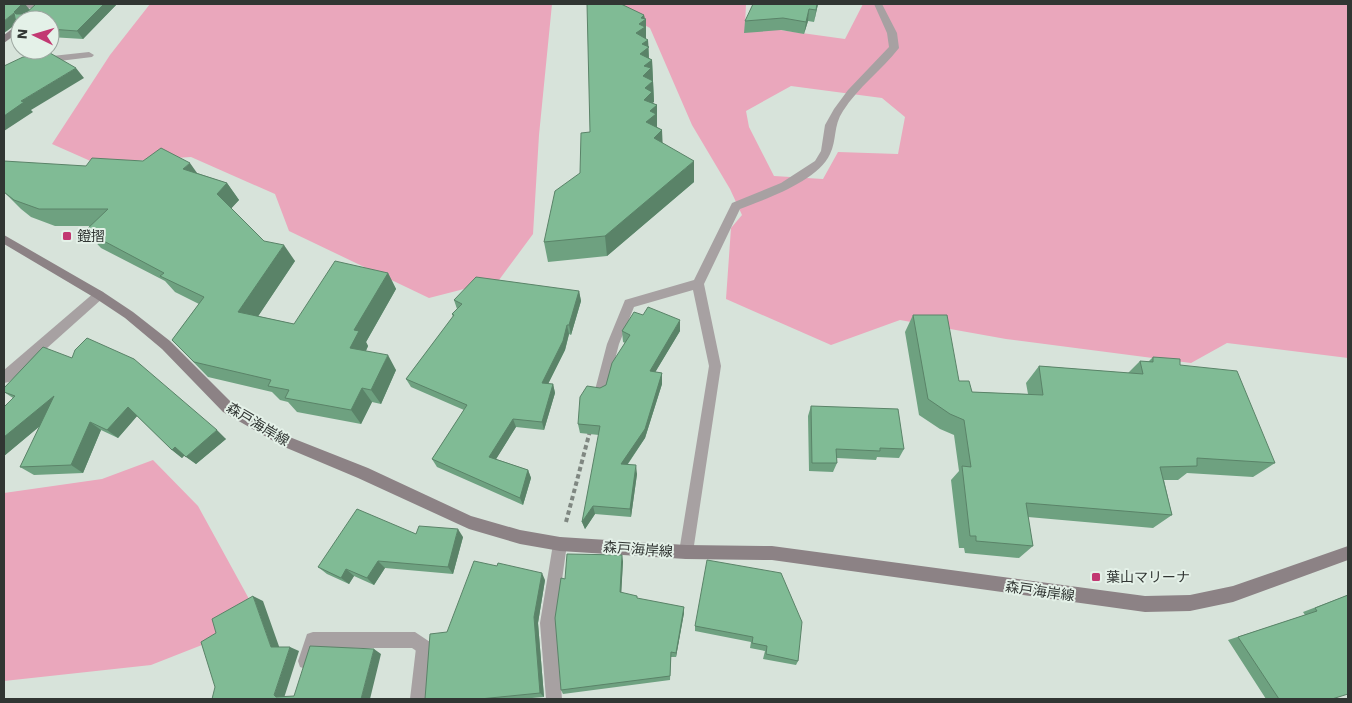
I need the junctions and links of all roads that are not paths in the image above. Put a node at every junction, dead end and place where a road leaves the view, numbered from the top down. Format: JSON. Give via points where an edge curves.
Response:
{"nodes":[{"id":1,"x":43,"y":4,"type":"edge"},
{"id":2,"x":878,"y":4,"type":"edge"},
{"id":3,"x":4,"y":6,"type":"edge"},
{"id":4,"x":89,"y":55,"type":"dead end"},
{"id":5,"x":32,"y":62,"type":"edge"},
{"id":6,"x":4,"y":239,"type":"edge"},
{"id":7,"x":698,"y":284,"type":"junction"},
{"id":8,"x":99,"y":294,"type":"junction"},
{"id":9,"x":4,"y":378,"type":"edge"},
{"id":10,"x":601,"y":390,"type":"edge"},
{"id":11,"x":560,"y":544,"type":"junction"},
{"id":12,"x":686,"y":552,"type":"junction"},
{"id":13,"x":1348,"y":552,"type":"edge"},
{"id":14,"x":302,"y":674,"type":"edge"},
{"id":15,"x":418,"y":699,"type":"edge"},
{"id":16,"x":554,"y":699,"type":"edge"}],
"edges":[{"from":1,"to":3,"type":"street"},
{"from":2,"to":7,"type":"street","via":[[892,33],[894,48],[847,99],[832,121],[825,154],[812,168],[755,200],[736,206]]},
{"from":4,"to":5,"type":"street"},
{"from":6,"to":8,"type":"main road","name":"森戸海岸線"},
{"from":7,"to":10,"type":"street","via":[[629,303],[613,344]]},
{"from":7,"to":12,"type":"street","via":[[715,366]]},
{"from":8,"to":9,"type":"street"},
{"from":8,"to":11,"type":"main road","name":"森戸海岸線","via":[[166,345],[228,408],[288,442],[469,522],[520,537]]},
{"from":11,"to":12,"type":"main road","name":"森戸海岸線"},
{"from":11,"to":16,"type":"street","via":[[548,623]]},
{"from":12,"to":13,"type":"main road","name":"森戸海岸線","via":[[772,553],[1145,604],[1190,603],[1232,594]]},
{"from":14,"to":15,"type":"street","via":[[313,640],[415,640],[424,648]]}]}
